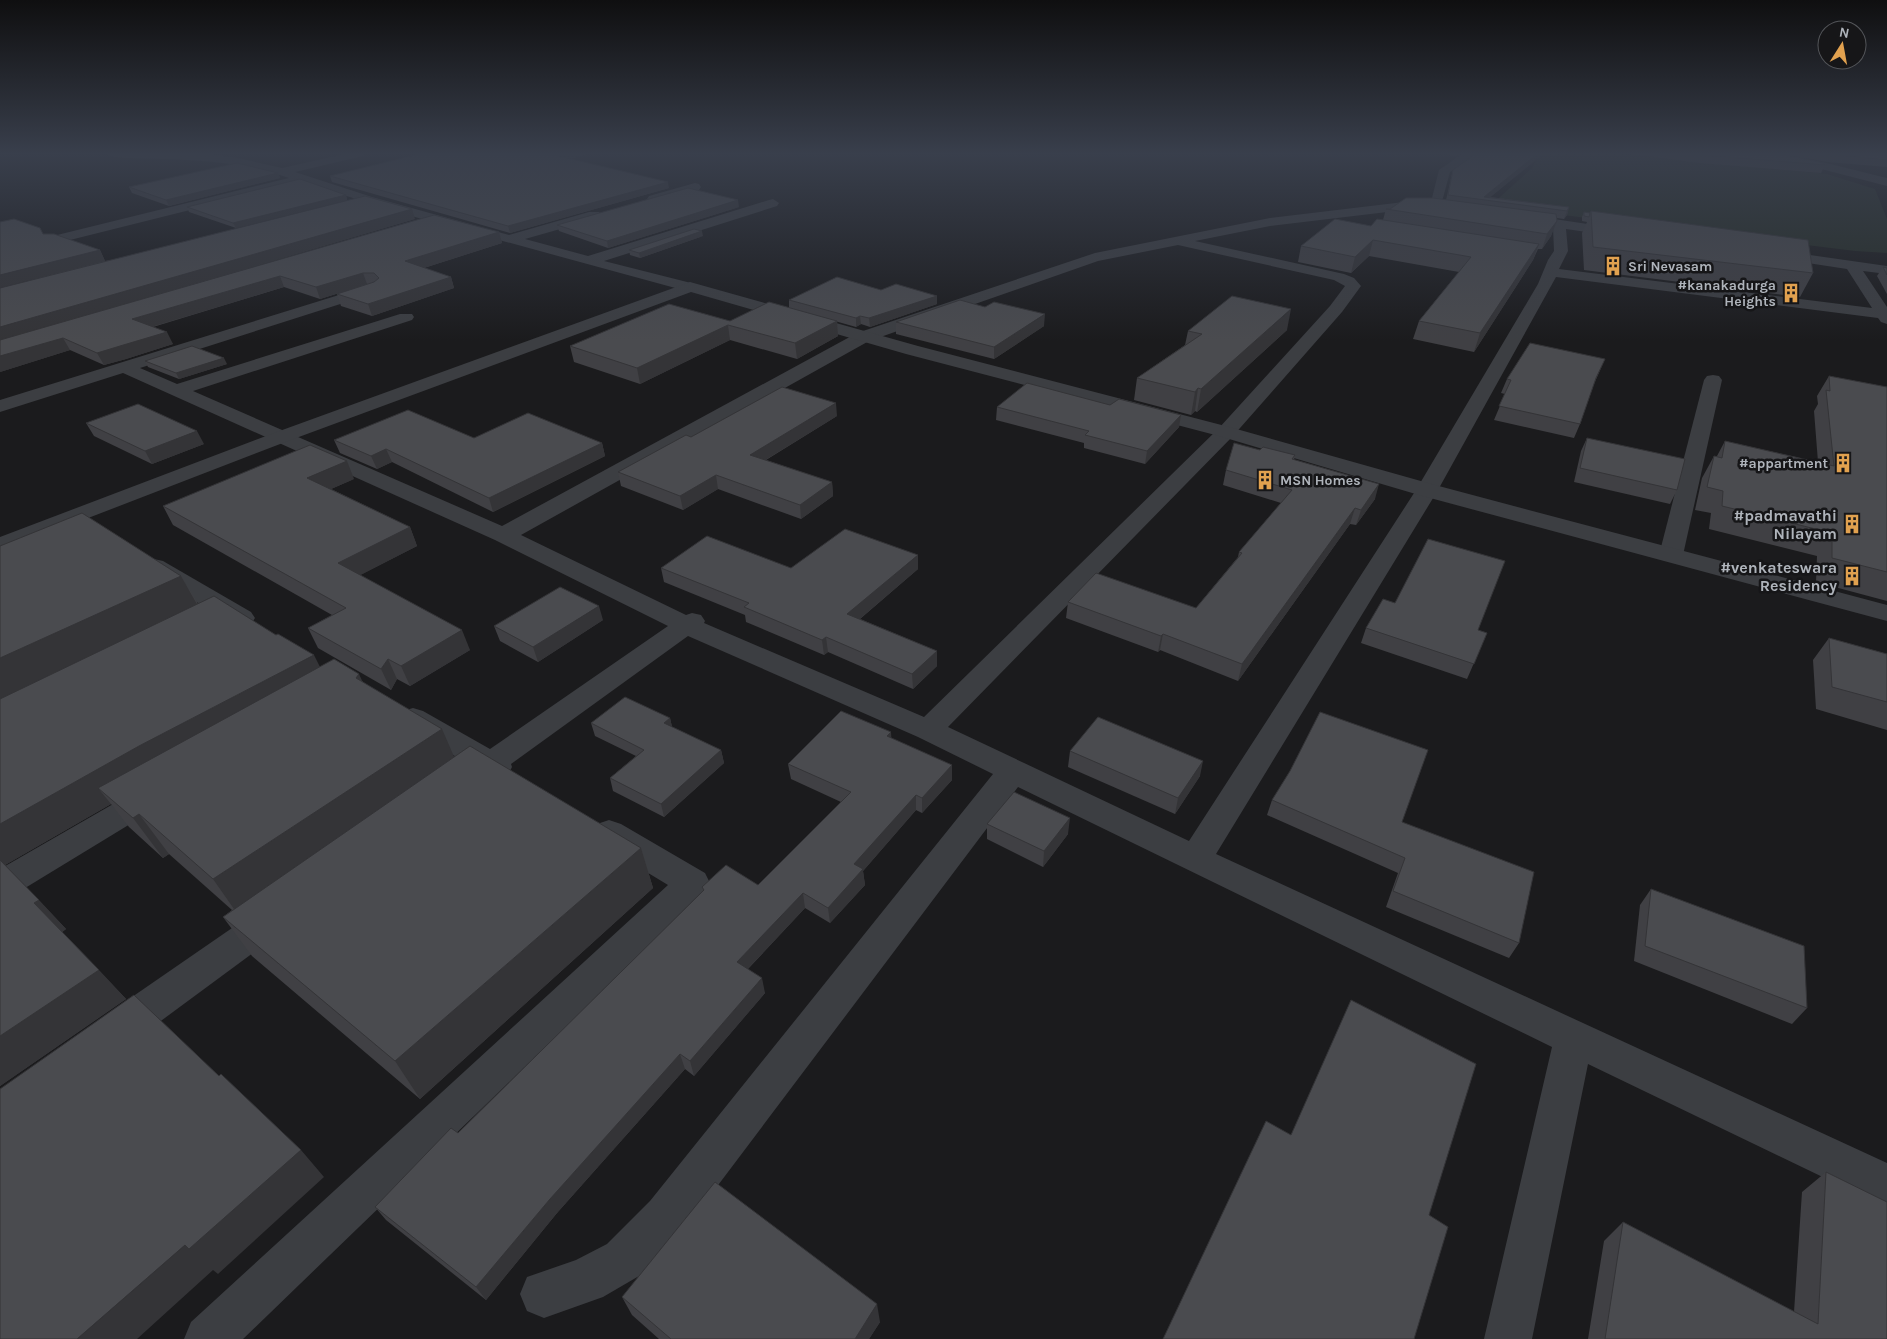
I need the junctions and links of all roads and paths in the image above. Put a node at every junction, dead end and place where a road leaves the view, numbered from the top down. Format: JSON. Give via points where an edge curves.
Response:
{"nodes":[{"id":1,"x":148,"y":216,"type":"edge"},
{"id":2,"x":428,"y":216,"type":"edge"},
{"id":3,"x":591,"y":216,"type":"edge"},
{"id":4,"x":730,"y":216,"type":"edge"},
{"id":5,"x":1324,"y":216,"type":"edge"},
{"id":6,"x":1505,"y":216,"type":"edge"},
{"id":7,"x":1313,"y":218,"type":"junction"},
{"id":8,"x":437,"y":219,"type":"junction"},
{"id":9,"x":1559,"y":224,"type":"junction"},
{"id":10,"x":1361,"y":226,"type":"edge"},
{"id":11,"x":408,"y":227,"type":"edge"},
{"id":12,"x":1637,"y":235,"type":"edge"},
{"id":13,"x":511,"y":239,"type":"junction"},
{"id":14,"x":54,"y":240,"type":"edge"},
{"id":15,"x":1175,"y":241,"type":"junction"},
{"id":16,"x":1764,"y":253,"type":"edge"},
{"id":17,"x":1537,"y":255,"type":"edge"},
{"id":18,"x":588,"y":261,"type":"junction"},
{"id":19,"x":1554,"y":265,"type":"junction"},
{"id":20,"x":1852,"y":265,"type":"junction"},
{"id":21,"x":1887,"y":270,"type":"edge"},
{"id":22,"x":690,"y":286,"type":"junction"},
{"id":23,"x":373,"y":289,"type":"edge"},
{"id":24,"x":1883,"y":308,"type":"edge"},
{"id":25,"x":406,"y":317,"type":"dead end"},
{"id":26,"x":863,"y":336,"type":"junction"},
{"id":27,"x":124,"y":367,"type":"junction"},
{"id":28,"x":1713,"y":380,"type":"dead end"},
{"id":29,"x":177,"y":390,"type":"junction"},
{"id":30,"x":0,"y":406,"type":"edge"},
{"id":31,"x":1226,"y":432,"type":"junction"},
{"id":32,"x":281,"y":437,"type":"junction"},
{"id":33,"x":1427,"y":490,"type":"junction"},
{"id":34,"x":503,"y":535,"type":"junction"},
{"id":35,"x":0,"y":544,"type":"edge"},
{"id":36,"x":126,"y":550,"type":"edge"},
{"id":37,"x":1671,"y":555,"type":"junction"},
{"id":38,"x":1887,"y":613,"type":"edge"},
{"id":39,"x":689,"y":623,"type":"junction"},
{"id":40,"x":272,"y":635,"type":"edge"},
{"id":41,"x":388,"y":703,"type":"edge"},
{"id":42,"x":928,"y":730,"type":"junction"},
{"id":43,"x":491,"y":764,"type":"junction"},
{"id":44,"x":1013,"y":771,"type":"junction"},
{"id":45,"x":179,"y":781,"type":"edge"},
{"id":46,"x":524,"y":784,"type":"edge"},
{"id":47,"x":450,"y":792,"type":"edge"},
{"id":48,"x":584,"y":818,"type":"edge"},
{"id":49,"x":1195,"y":859,"type":"junction"},
{"id":50,"x":0,"y":886,"type":"edge"},
{"id":51,"x":296,"y":902,"type":"edge"},
{"id":52,"x":1574,"y":1038,"type":"junction"},
{"id":53,"x":96,"y":1045,"type":"edge"},
{"id":54,"x":1887,"y":1186,"type":"edge"},
{"id":55,"x":544,"y":1294,"type":"dead end"},
{"id":56,"x":208,"y":1339,"type":"edge"},
{"id":57,"x":1508,"y":1339,"type":"edge"}],
"edges":[{"from":1,"to":14,"type":"street"},
{"from":2,"to":8,"type":"street"},
{"from":3,"to":13,"type":"street"},
{"from":4,"to":18,"type":"street"},
{"from":5,"to":7,"type":"street"},
{"from":6,"to":9,"type":"street"},
{"from":7,"to":10,"type":"street"},
{"from":7,"to":15,"type":"street","via":[[1270,222]]},
{"from":8,"to":11,"type":"street"},
{"from":8,"to":13,"type":"street"},
{"from":9,"to":12,"type":"street"},
{"from":9,"to":19,"type":"street","via":[[1561,251]]},
{"from":13,"to":18,"type":"street"},
{"from":15,"to":26,"type":"street","via":[[1095,258]]},
{"from":15,"to":31,"type":"street","via":[[1340,277],[1353,286]]},
{"from":16,"to":20,"type":"street"},
{"from":17,"to":19,"type":"street"},
{"from":18,"to":22,"type":"street"},
{"from":19,"to":24,"type":"street"},
{"from":19,"to":33,"type":"street"},
{"from":20,"to":21,"type":"street"},
{"from":20,"to":24,"type":"street"},
{"from":22,"to":26,"type":"street"},
{"from":22,"to":32,"type":"street"},
{"from":23,"to":27,"type":"street"},
{"from":25,"to":29,"type":"street"},
{"from":26,"to":31,"type":"street"},
{"from":26,"to":34,"type":"street"},
{"from":27,"to":29,"type":"street"},
{"from":27,"to":30,"type":"street"},
{"from":28,"to":37,"type":"street"},
{"from":29,"to":32,"type":"street"},
{"from":31,"to":33,"type":"street"},
{"from":31,"to":42,"type":"street"},
{"from":32,"to":34,"type":"street"},
{"from":32,"to":35,"type":"street"},
{"from":33,"to":37,"type":"street"},
{"from":33,"to":49,"type":"street"},
{"from":34,"to":39,"type":"street"},
{"from":36,"to":40,"type":"street","via":[[218,617]]},
{"from":37,"to":38,"type":"street"},
{"from":39,"to":42,"type":"street"},
{"from":39,"to":43,"type":"street"},
{"from":41,"to":43,"type":"street"},
{"from":42,"to":44,"type":"street"},
{"from":43,"to":46,"type":"street"},
{"from":43,"to":47,"type":"street"},
{"from":44,"to":49,"type":"street"},
{"from":44,"to":55,"type":"street","via":[[666,1217],[624,1260],[586,1280]]},
{"from":45,"to":50,"type":"street"},
{"from":48,"to":56,"type":"street","via":[[693,883]]},
{"from":49,"to":52,"type":"street"},
{"from":51,"to":53,"type":"street"},
{"from":52,"to":54,"type":"street"},
{"from":52,"to":57,"type":"street"}]}
